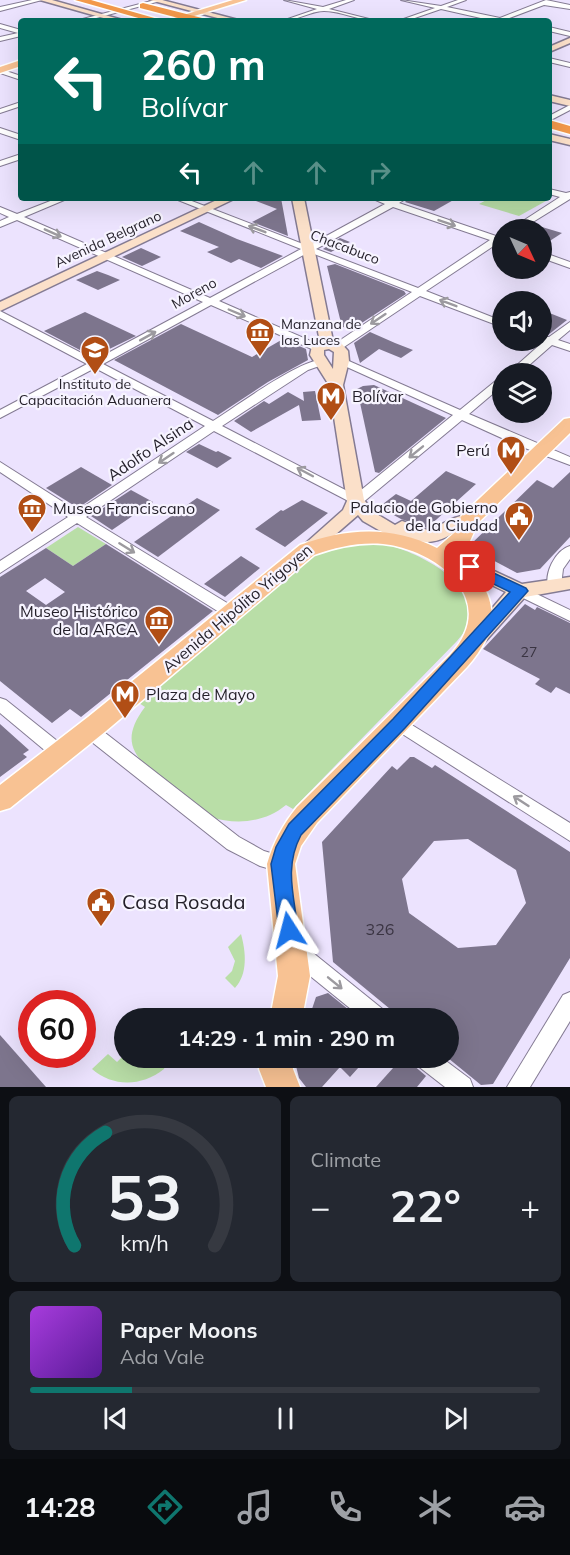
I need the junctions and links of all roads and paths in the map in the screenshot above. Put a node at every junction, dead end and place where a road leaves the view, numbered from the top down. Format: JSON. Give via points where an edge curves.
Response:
{"nodes":[{"id":1,"x":39,"y":0,"type":"edge"},
{"id":2,"x":44,"y":0,"type":"edge"},
{"id":3,"x":157,"y":0,"type":"edge"},
{"id":4,"x":242,"y":0,"type":"edge"},
{"id":5,"x":287,"y":0,"type":"edge"},
{"id":6,"x":351,"y":0,"type":"edge"},
{"id":7,"x":404,"y":0,"type":"edge"},
{"id":8,"x":463,"y":0,"type":"edge"},
{"id":9,"x":530,"y":0,"type":"edge"},
{"id":10,"x":551,"y":0,"type":"edge"},
{"id":11,"x":74,"y":3,"type":"edge"},
{"id":12,"x":544,"y":3,"type":"junction"},
{"id":13,"x":128,"y":7,"type":"edge"},
{"id":14,"x":440,"y":8,"type":"junction"},
{"id":15,"x":570,"y":8,"type":"edge"},
{"id":16,"x":0,"y":9,"type":"edge"},
{"id":17,"x":325,"y":9,"type":"junction"},
{"id":18,"x":102,"y":15,"type":"junction"},
{"id":19,"x":184,"y":16,"type":"junction"},
{"id":20,"x":202,"y":16,"type":"edge"},
{"id":21,"x":92,"y":18,"type":"edge"},
{"id":22,"x":153,"y":18,"type":"edge"},
{"id":23,"x":178,"y":18,"type":"edge"},
{"id":24,"x":295,"y":18,"type":"edge"},
{"id":25,"x":362,"y":18,"type":"edge"},
{"id":26,"x":410,"y":18,"type":"edge"},
{"id":27,"x":488,"y":18,"type":"edge"},
{"id":28,"x":509,"y":18,"type":"edge"},
{"id":29,"x":0,"y":26,"type":"edge"},
{"id":30,"x":552,"y":30,"type":"edge"},
{"id":31,"x":18,"y":32,"type":"edge"},
{"id":32,"x":570,"y":33,"type":"edge"},
{"id":33,"x":18,"y":34,"type":"edge"},
{"id":34,"x":0,"y":39,"type":"edge"},
{"id":35,"x":570,"y":40,"type":"edge"},
{"id":36,"x":552,"y":49,"type":"edge"},
{"id":37,"x":552,"y":61,"type":"edge"},
{"id":38,"x":18,"y":64,"type":"edge"},
{"id":39,"x":570,"y":65,"type":"edge"},
{"id":40,"x":0,"y":71,"type":"edge"},
{"id":41,"x":18,"y":77,"type":"edge"},
{"id":42,"x":18,"y":105,"type":"edge"},
{"id":43,"x":0,"y":111,"type":"edge"},
{"id":44,"x":560,"y":114,"type":"edge"},
{"id":45,"x":0,"y":130,"type":"edge"},
{"id":46,"x":570,"y":130,"type":"edge"},
{"id":47,"x":18,"y":137,"type":"edge"},
{"id":48,"x":552,"y":138,"type":"edge"},
{"id":49,"x":570,"y":142,"type":"edge"},
{"id":50,"x":18,"y":157,"type":"edge"},
{"id":51,"x":0,"y":164,"type":"edge"},
{"id":52,"x":552,"y":192,"type":"edge"},
{"id":53,"x":569,"y":196,"type":"edge"},
{"id":54,"x":58,"y":201,"type":"edge"},
{"id":55,"x":185,"y":201,"type":"edge"},
{"id":56,"x":223,"y":201,"type":"edge"},
{"id":57,"x":299,"y":201,"type":"edge"},
{"id":58,"x":384,"y":201,"type":"edge"},
{"id":59,"x":398,"y":201,"type":"edge"},
{"id":60,"x":392,"y":204,"type":"junction"},
{"id":61,"x":206,"y":209,"type":"junction"},
{"id":62,"x":0,"y":210,"type":"edge"},
{"id":63,"x":17,"y":218,"type":"junction"},
{"id":64,"x":531,"y":219,"type":"edge"},
{"id":65,"x":0,"y":224,"type":"edge"},
{"id":66,"x":492,"y":236,"type":"edge"},
{"id":67,"x":492,"y":244,"type":"edge"},
{"id":68,"x":308,"y":248,"type":"junction"},
{"id":69,"x":106,"y":256,"type":"junction"},
{"id":70,"x":552,"y":259,"type":"edge"},
{"id":71,"x":570,"y":265,"type":"edge"},
{"id":72,"x":418,"y":291,"type":"junction"},
{"id":73,"x":210,"y":302,"type":"junction"},
{"id":74,"x":0,"y":307,"type":"edge"},
{"id":75,"x":0,"y":314,"type":"edge"},
{"id":76,"x":492,"y":320,"type":"edge"},
{"id":77,"x":570,"y":325,"type":"edge"},
{"id":78,"x":552,"y":336,"type":"edge"},
{"id":79,"x":552,"y":342,"type":"edge"},
{"id":80,"x":570,"y":348,"type":"edge"},
{"id":81,"x":326,"y":350,"type":"junction"},
{"id":82,"x":535,"y":351,"type":"edge"},
{"id":83,"x":342,"y":361,"type":"junction"},
{"id":84,"x":523,"y":363,"type":"edge"},
{"id":85,"x":96,"y":364,"type":"junction"},
{"id":86,"x":336,"y":385,"type":"junction"},
{"id":87,"x":492,"y":389,"type":"edge"},
{"id":88,"x":0,"y":415,"type":"edge"},
{"id":89,"x":461,"y":415,"type":"junction"},
{"id":90,"x":570,"y":423,"type":"edge"},
{"id":91,"x":215,"y":425,"type":"junction"},
{"id":92,"x":542,"y":450,"type":"junction"},
{"id":93,"x":570,"y":460,"type":"edge"},
{"id":94,"x":0,"y":466,"type":"edge"},
{"id":95,"x":356,"y":501,"type":"junction"},
{"id":96,"x":78,"y":517,"type":"junction"},
{"id":97,"x":469,"y":520,"type":"junction"},
{"id":98,"x":412,"y":543,"type":"junction"},
{"id":99,"x":307,"y":550,"type":"junction"},
{"id":100,"x":570,"y":550,"type":"edge"},
{"id":101,"x":445,"y":561,"type":"junction"},
{"id":102,"x":0,"y":568,"type":"edge"},
{"id":103,"x":562,"y":585,"type":"edge"},
{"id":104,"x":520,"y":591,"type":"junction"},
{"id":105,"x":232,"y":613,"type":"junction"},
{"id":106,"x":570,"y":616,"type":"edge"},
{"id":107,"x":476,"y":640,"type":"junction"},
{"id":108,"x":0,"y":704,"type":"edge"},
{"id":109,"x":399,"y":723,"type":"junction"},
{"id":110,"x":89,"y":730,"type":"junction"},
{"id":111,"x":60,"y":753,"type":"junction"},
{"id":112,"x":0,"y":800,"type":"edge"},
{"id":113,"x":570,"y":833,"type":"edge"},
{"id":114,"x":281,"y":864,"type":"junction"},
{"id":115,"x":291,"y":948,"type":"junction"},
{"id":116,"x":570,"y":1002,"type":"edge"},
{"id":117,"x":288,"y":1008,"type":"edge"},
{"id":118,"x":366,"y":1008,"type":"edge"},
{"id":119,"x":276,"y":1068,"type":"edge"},
{"id":120,"x":438,"y":1068,"type":"edge"},
{"id":121,"x":283,"y":1087,"type":"edge"},
{"id":122,"x":462,"y":1087,"type":"edge"},
{"id":123,"x":518,"y":1087,"type":"edge"}],
"edges":[{"from":1,"to":16,"type":"street"},
{"from":2,"to":11,"type":"main road"},
{"from":3,"to":13,"type":"street"},
{"from":3,"to":20,"type":"main road"},
{"from":4,"to":20,"type":"main road"},
{"from":5,"to":17,"type":"street"},
{"from":6,"to":17,"type":"street"},
{"from":7,"to":14,"type":"street"},
{"from":8,"to":14,"type":"street"},
{"from":9,"to":12,"type":"street"},
{"from":10,"to":12,"type":"street"},
{"from":11,"to":13,"type":"highway"},
{"from":11,"to":18,"type":"main road"},
{"from":12,"to":15,"type":"street"},
{"from":12,"to":28,"type":"street"},
{"from":13,"to":18,"type":"main road"},
{"from":13,"to":19,"type":"highway"},
{"from":13,"to":22,"type":"highway"},
{"from":14,"to":26,"type":"street"},
{"from":14,"to":27,"type":"street"},
{"from":17,"to":24,"type":"street"},
{"from":17,"to":25,"type":"street"},
{"from":18,"to":21,"type":"street"},
{"from":19,"to":20,"type":"highway"},
{"from":19,"to":23,"type":"main road"},
{"from":29,"to":31,"type":"street"},
{"from":30,"to":32,"type":"street"},
{"from":33,"to":34,"type":"street"},
{"from":35,"to":36,"type":"main road"},
{"from":37,"to":39,"type":"street"},
{"from":38,"to":40,"type":"main road"},
{"from":40,"to":41,"type":"street"},
{"from":42,"to":43,"type":"street"},
{"from":44,"to":46,"type":"highway"},
{"from":45,"to":47,"type":"street"},
{"from":48,"to":49,"type":"main road"},
{"from":50,"to":51,"type":"street"},
{"from":52,"to":53,"type":"street"},
{"from":53,"to":64,"type":"street"},
{"from":54,"to":63,"type":"street"},
{"from":55,"to":61,"type":"street","name":"Chacabuco"},
{"from":56,"to":61,"type":"main road","name":"Avenida Belgrano"},
{"from":57,"to":68,"type":"main road"},
{"from":58,"to":60,"type":"street"},
{"from":59,"to":60,"type":"street","name":"Moreno"},
{"from":60,"to":66,"type":"street","one_way":true},
{"from":60,"to":68,"type":"street","name":"Moreno"},
{"from":68,"to":61,"type":"street","name":"Chacabuco","one_way":true},
{"from":61,"to":69,"type":"main road","name":"Avenida Belgrano"},
{"from":62,"to":63,"type":"street"},
{"from":63,"to":65,"type":"street"},
{"from":63,"to":69,"type":"street","one_way":true},
{"from":67,"to":72,"type":"street","name":"Adolfo Alsina"},
{"from":68,"to":72,"type":"street","name":"Chacabuco"},
{"from":68,"to":73,"type":"street","name":"Moreno"},
{"from":68,"to":81,"type":"main road"},
{"from":69,"to":73,"type":"street"},
{"from":69,"to":74,"type":"main road","name":"Avenida Belgrano"},
{"from":70,"to":71,"type":"street"},
{"from":76,"to":72,"type":"street","name":"Chacabuco","one_way":true},
{"from":72,"to":81,"type":"street","name":"Adolfo Alsina","one_way":true},
{"from":73,"to":81,"type":"street","one_way":true},
{"from":85,"to":73,"type":"street","name":"Moreno","one_way":true},
{"from":75,"to":85,"type":"street"},
{"from":77,"to":78,"type":"street"},
{"from":79,"to":80,"type":"street"},
{"from":81,"to":83,"type":"main road","via":[[342,353]]},
{"from":81,"to":83,"type":"main road","via":[[332,364]]},
{"from":81,"to":86,"type":"main road"},
{"from":81,"to":91,"type":"street","name":"Adolfo Alsina"},
{"from":82,"to":84,"type":"street"},
{"from":83,"to":86,"type":"main road"},
{"from":83,"to":89,"type":"street"},
{"from":85,"to":88,"type":"street","name":"Moreno"},
{"from":85,"to":91,"type":"street"},
{"from":86,"to":95,"type":"main road"},
{"from":87,"to":89,"type":"street"},
{"from":89,"to":92,"type":"street"},
{"from":89,"to":95,"type":"street","one_way":true},
{"from":90,"to":92,"type":"main road"},
{"from":95,"to":91,"type":"street","one_way":true},
{"from":91,"to":96,"type":"street","name":"Adolfo Alsina","one_way":true},
{"from":92,"to":93,"type":"street"},
{"from":92,"to":97,"type":"main road"},
{"from":94,"to":96,"type":"street"},
{"from":95,"to":97,"type":"main road","via":[[426,538],[435,537],[455,522]]},
{"from":95,"to":98,"type":"main road","via":[[366,515]]},
{"from":95,"to":99,"type":"main road","name":"Avenida Hipólito Yrigoyen","via":[[350,513]]},
{"from":96,"to":102,"type":"street","name":"Adolfo Alsina"},
{"from":96,"to":105,"type":"street","one_way":true},
{"from":97,"to":101,"type":"main road"},
{"from":98,"to":99,"type":"main road","via":[[356,536]]},
{"from":98,"to":101,"type":"main road"},
{"from":99,"to":105,"type":"main road","name":"Avenida Hipólito Yrigoyen"},
{"from":100,"to":103,"type":"street","via":[[556,568]]},
{"from":101,"to":104,"type":"main road","via":[[468,566]]},
{"from":101,"to":107,"type":"main road","via":[[469,580],[477,592],[480,622]]},
{"from":103,"to":104,"type":"main road"},
{"from":104,"to":106,"type":"street"},
{"from":104,"to":107,"type":"main road"},
{"from":105,"to":110,"type":"main road","name":"Avenida Hipólito Yrigoyen"},
{"from":107,"to":109,"type":"main road"},
{"from":108,"to":111,"type":"street"},
{"from":113,"to":109,"type":"street","one_way":true},
{"from":109,"to":114,"type":"main road","via":[[295,829]]},
{"from":110,"to":111,"type":"main road","name":"Avenida Hipólito Yrigoyen"},
{"from":110,"to":114,"type":"street","via":[[233,843]]},
{"from":111,"to":112,"type":"main road","name":"Avenida Hipólito Yrigoyen"},
{"from":114,"to":115,"type":"main road"},
{"from":115,"to":117,"type":"main road","via":[[294,976]]},
{"from":115,"to":118,"type":"street","one_way":true},
{"from":116,"to":123,"type":"street"},
{"from":119,"to":121,"type":"main road"},
{"from":120,"to":122,"type":"street"}]}
